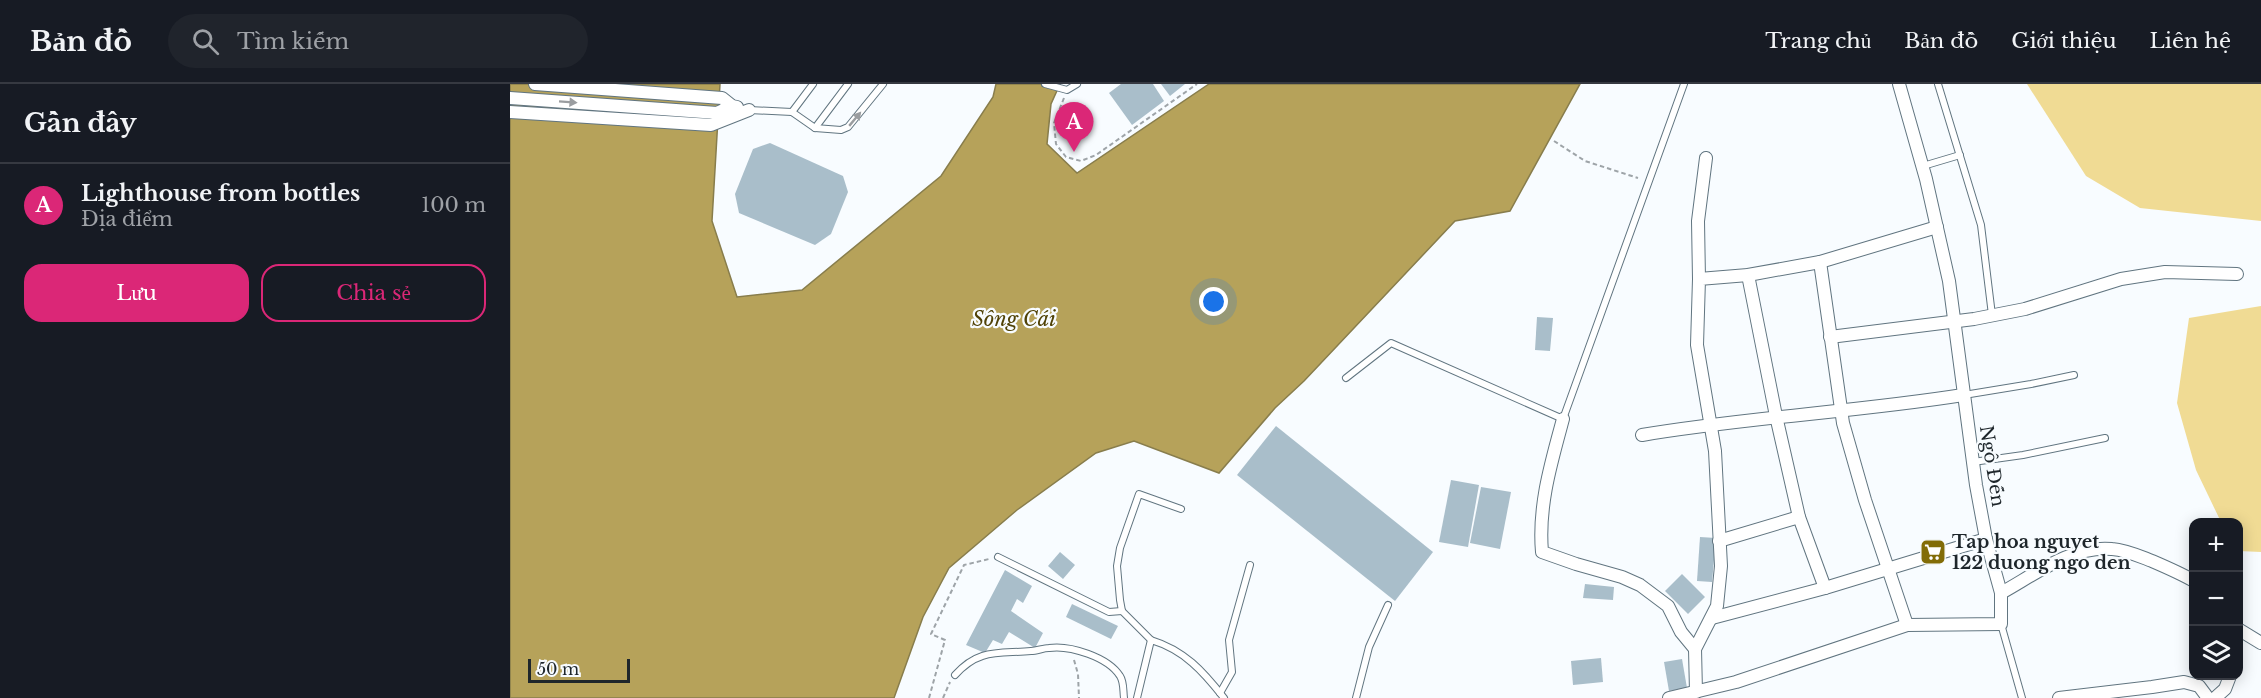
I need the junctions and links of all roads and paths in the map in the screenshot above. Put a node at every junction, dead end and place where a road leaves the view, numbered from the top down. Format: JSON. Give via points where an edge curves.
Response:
{"nodes":[{"id":1,"x":535,"y":84,"type":"edge"},
{"id":2,"x":813,"y":84,"type":"edge"},
{"id":3,"x":848,"y":84,"type":"edge"},
{"id":4,"x":883,"y":84,"type":"edge"},
{"id":5,"x":1045,"y":84,"type":"edge"},
{"id":6,"x":1077,"y":84,"type":"edge"},
{"id":7,"x":1197,"y":84,"type":"edge"},
{"id":8,"x":1684,"y":84,"type":"edge"},
{"id":9,"x":1899,"y":84,"type":"edge"},
{"id":10,"x":1938,"y":84,"type":"edge"},
{"id":11,"x":1067,"y":90,"type":"junction"},
{"id":12,"x":510,"y":98,"type":"edge"},
{"id":13,"x":732,"y":106,"type":"junction"},
{"id":14,"x":749,"y":110,"type":"junction"},
{"id":15,"x":510,"y":112,"type":"edge"},
{"id":16,"x":792,"y":112,"type":"junction"},
{"id":17,"x":815,"y":128,"type":"junction"},
{"id":18,"x":1554,"y":141,"type":"dead end"},
{"id":19,"x":1960,"y":155,"type":"junction"},
{"id":20,"x":1706,"y":158,"type":"dead end"},
{"id":21,"x":1922,"y":166,"type":"junction"},
{"id":22,"x":1649,"y":182,"type":"junction"},
{"id":23,"x":1937,"y":227,"type":"junction"},
{"id":24,"x":1820,"y":262,"type":"junction"},
{"id":25,"x":2237,"y":274,"type":"dead end"},
{"id":26,"x":1748,"y":275,"type":"junction"},
{"id":27,"x":1700,"y":279,"type":"junction"},
{"id":28,"x":1992,"y":315,"type":"junction"},
{"id":29,"x":1956,"y":320,"type":"junction"},
{"id":30,"x":1830,"y":337,"type":"junction"},
{"id":31,"x":2074,"y":375,"type":"dead end"},
{"id":32,"x":1346,"y":378,"type":"dead end"},
{"id":33,"x":1963,"y":395,"type":"junction"},
{"id":34,"x":1840,"y":410,"type":"junction"},
{"id":35,"x":1776,"y":416,"type":"junction"},
{"id":36,"x":1563,"y":419,"type":"junction"},
{"id":37,"x":1711,"y":423,"type":"junction"},
{"id":38,"x":1642,"y":435,"type":"dead end"},
{"id":39,"x":2105,"y":438,"type":"dead end"},
{"id":40,"x":1973,"y":462,"type":"junction"},
{"id":41,"x":1181,"y":509,"type":"dead end"},
{"id":42,"x":1799,"y":517,"type":"junction"},
{"id":43,"x":1986,"y":539,"type":"junction"},
{"id":44,"x":1719,"y":541,"type":"junction"},
{"id":45,"x":998,"y":557,"type":"joint"},
{"id":46,"x":1250,"y":566,"type":"dead end"},
{"id":47,"x":1889,"y":569,"type":"junction"},
{"id":48,"x":2189,"y":579,"type":"edge"},
{"id":49,"x":1826,"y":588,"type":"junction"},
{"id":50,"x":2001,"y":593,"type":"junction"},
{"id":51,"x":1388,"y":604,"type":"dead end"},
{"id":52,"x":1122,"y":611,"type":"junction"},
{"id":53,"x":1712,"y":618,"type":"junction"},
{"id":54,"x":2001,"y":624,"type":"junction"},
{"id":55,"x":1907,"y":625,"type":"junction"},
{"id":56,"x":2243,"y":632,"type":"edge"},
{"id":57,"x":1151,"y":640,"type":"junction"},
{"id":58,"x":2261,"y":643,"type":"edge"},
{"id":59,"x":1079,"y":649,"type":"junction"},
{"id":60,"x":1695,"y":649,"type":"junction"},
{"id":61,"x":955,"y":675,"type":"joint"},
{"id":62,"x":2228,"y":680,"type":"edge"},
{"id":63,"x":1696,"y":692,"type":"junction"},
{"id":64,"x":1222,"y":696,"type":"edge"},
{"id":65,"x":929,"y":698,"type":"edge"},
{"id":66,"x":943,"y":698,"type":"edge"},
{"id":67,"x":1079,"y":698,"type":"edge"},
{"id":68,"x":1124,"y":698,"type":"edge"},
{"id":69,"x":1137,"y":698,"type":"edge"},
{"id":70,"x":1356,"y":698,"type":"edge"},
{"id":71,"x":1669,"y":698,"type":"edge"},
{"id":72,"x":2022,"y":698,"type":"edge"},
{"id":73,"x":2059,"y":698,"type":"edge"},
{"id":74,"x":2208,"y":698,"type":"edge"},
{"id":75,"x":2215,"y":698,"type":"edge"}],
"edges":[{"from":1,"to":13,"type":"street","via":[[722,98]]},
{"from":2,"to":16,"type":"lane"},
{"from":3,"to":17,"type":"lane"},
{"from":17,"to":4,"type":"lane","one_way":true,"via":[[848,127]]},
{"from":5,"to":11,"type":"lane"},
{"from":6,"to":11,"type":"lane"},
{"from":7,"to":11,"type":"path","via":[[1081,161],[1066,157],[1056,144],[1054,123]]},
{"from":8,"to":22,"type":"lane"},
{"from":9,"to":21,"type":"street","name":"Ngô Đến"},
{"from":10,"to":19,"type":"lane"},
{"from":12,"to":13,"type":"street","one_way":true,"via":[[717,113]]},
{"from":13,"to":14,"type":"street"},
{"from":14,"to":15,"type":"street","via":[[711,125]]},
{"from":14,"to":16,"type":"lane"},
{"from":16,"to":17,"type":"lane"},
{"from":18,"to":22,"type":"path","via":[[1585,161]]},
{"from":19,"to":21,"type":"lane"},
{"from":19,"to":28,"type":"lane","via":[[1981,225]]},
{"from":20,"to":27,"type":"street","via":[[1698,221]]},
{"from":21,"to":23,"type":"street","name":"Ngô Đến"},
{"from":22,"to":36,"type":"lane"},
{"from":23,"to":24,"type":"street"},
{"from":23,"to":29,"type":"street","name":"Ngô Đến"},
{"from":24,"to":26,"type":"street"},
{"from":24,"to":30,"type":"street"},
{"from":25,"to":28,"type":"street","via":[[2164,272],[2121,279],[2040,306]]},
{"from":26,"to":27,"type":"street"},
{"from":26,"to":35,"type":"street"},
{"from":27,"to":37,"type":"street","via":[[1697,345]]},
{"from":28,"to":29,"type":"street"},
{"from":29,"to":30,"type":"street"},
{"from":29,"to":33,"type":"street","name":"Ngô Đến"},
{"from":30,"to":34,"type":"street"},
{"from":31,"to":33,"type":"lane"},
{"from":32,"to":36,"type":"lane","via":[[1391,343]]},
{"from":33,"to":34,"type":"street"},
{"from":33,"to":40,"type":"street","name":"Ngô Đến"},
{"from":34,"to":35,"type":"street"},
{"from":34,"to":47,"type":"street"},
{"from":35,"to":37,"type":"street"},
{"from":35,"to":42,"type":"street"},
{"from":36,"to":60,"type":"street","via":[[1544,492],[1542,552],[1640,585],[1668,606]]},
{"from":37,"to":38,"type":"street"},
{"from":37,"to":44,"type":"street"},
{"from":39,"to":40,"type":"lane"},
{"from":40,"to":43,"type":"street","name":"Ngô Đến"},
{"from":41,"to":52,"type":"lane","via":[[1139,494],[1117,566]]},
{"from":42,"to":44,"type":"street"},
{"from":42,"to":49,"type":"street"},
{"from":43,"to":47,"type":"street"},
{"from":43,"to":50,"type":"street","name":"Ngô Đến"},
{"from":44,"to":53,"type":"street","via":[[1721,566]]},
{"from":45,"to":52,"type":"lane","via":[[1109,612]]},
{"from":45,"to":65,"type":"path","via":[[964,565],[931,634],[945,640]]},
{"from":46,"to":64,"type":"lane","via":[[1229,640],[1232,672]]},
{"from":47,"to":49,"type":"street"},
{"from":47,"to":55,"type":"street"},
{"from":48,"to":50,"type":"street","via":[[2139,556],[2101,549],[2073,555]]},
{"from":49,"to":53,"type":"street"},
{"from":50,"to":54,"type":"street","name":"Ngô Đến"},
{"from":51,"to":70,"type":"lane","via":[[1369,647]]},
{"from":52,"to":57,"type":"lane"},
{"from":53,"to":60,"type":"street"},
{"from":54,"to":55,"type":"street"},
{"from":54,"to":72,"type":"lane"},
{"from":55,"to":63,"type":"street"},
{"from":56,"to":58,"type":"street"},
{"from":57,"to":64,"type":"lane","via":[[1185,656]]},
{"from":57,"to":69,"type":"lane"},
{"from":59,"to":61,"type":"lane","via":[[1050,647],[992,653],[965,664]]},
{"from":59,"to":67,"type":"path","via":[[1074,661]]},
{"from":59,"to":68,"type":"lane","via":[[1119,674]]},
{"from":60,"to":63,"type":"street"},
{"from":61,"to":66,"type":"path"},
{"from":62,"to":75,"type":"street"},
{"from":63,"to":71,"type":"street"},
{"from":73,"to":74,"type":"street","via":[[2184,681],[2199,686]]}]}
